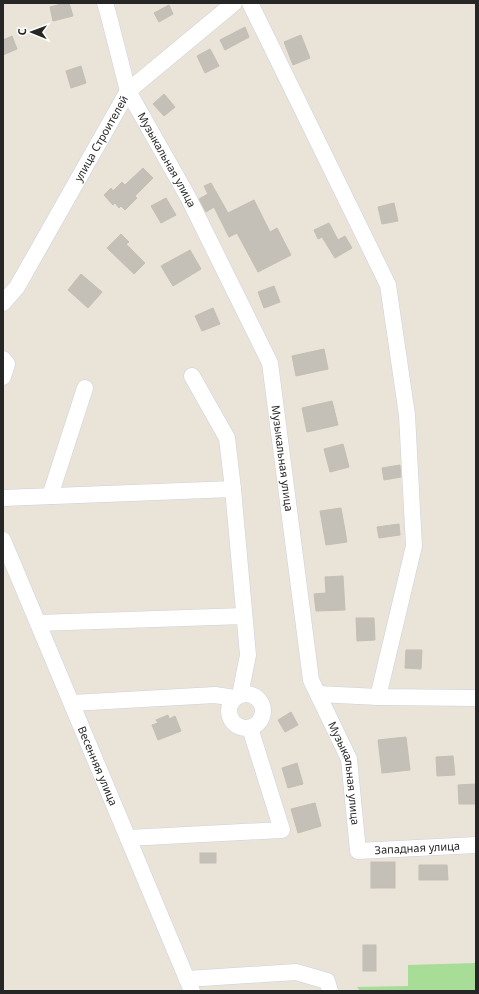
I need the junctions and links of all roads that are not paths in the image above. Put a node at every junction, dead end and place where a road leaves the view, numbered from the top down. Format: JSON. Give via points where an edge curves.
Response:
{"nodes":[{"id":1,"x":105,"y":3,"type":"edge"},
{"id":2,"x":234,"y":3,"type":"edge"},
{"id":3,"x":250,"y":3,"type":"edge"},
{"id":4,"x":128,"y":91,"type":"junction"},
{"id":5,"x":3,"y":303,"type":"edge"},
{"id":6,"x":3,"y":359,"type":"edge"},
{"id":7,"x":192,"y":376,"type":"dead end"},
{"id":8,"x":3,"y":377,"type":"edge"},
{"id":9,"x":85,"y":388,"type":"dead end"},
{"id":10,"x":233,"y":489,"type":"junction"},
{"id":11,"x":50,"y":496,"type":"junction"},
{"id":12,"x":3,"y":498,"type":"edge"},
{"id":13,"x":3,"y":540,"type":"edge"},
{"id":14,"x":244,"y":616,"type":"junction"},
{"id":15,"x":38,"y":623,"type":"junction"},
{"id":16,"x":318,"y":694,"type":"junction"},
{"id":17,"x":237,"y":696,"type":"junction"},
{"id":18,"x":378,"y":697,"type":"junction"},
{"id":19,"x":476,"y":698,"type":"edge"},
{"id":20,"x":72,"y":704,"type":"junction"},
{"id":21,"x":250,"y":728,"type":"junction"},
{"id":22,"x":128,"y":838,"type":"junction"},
{"id":23,"x":476,"y":845,"type":"edge"},
{"id":24,"x":358,"y":851,"type":"joint"},
{"id":25,"x":189,"y":985,"type":"edge"},
{"id":26,"x":330,"y":991,"type":"edge"}],
"edges":[{"from":1,"to":4,"type":"street","name":"Музыкальная улица"},
{"from":2,"to":4,"type":"street","name":"улица Строителей"},
{"from":3,"to":18,"type":"street","via":[[388,285],[407,415],[414,546]]},
{"from":4,"to":5,"type":"street","name":"улица Строителей","via":[[17,287]]},
{"from":4,"to":16,"type":"street","name":"Музыкальная улица","via":[[188,197],[270,363],[311,680]]},
{"from":6,"to":8,"type":"street","via":[[7,364]]},
{"from":7,"to":10,"type":"street","via":[[227,438]]},
{"from":9,"to":11,"type":"street"},
{"from":10,"to":11,"type":"street"},
{"from":10,"to":14,"type":"street"},
{"from":11,"to":12,"type":"street"},
{"from":13,"to":15,"type":"street","name":"Весенняя улица"},
{"from":14,"to":15,"type":"street"},
{"from":14,"to":17,"type":"street","via":[[248,655]]},
{"from":15,"to":20,"type":"street","name":"Весенняя улица"},
{"from":16,"to":18,"type":"street"},
{"from":16,"to":24,"type":"street","name":"Музыкальная улица","via":[[349,759]]},
{"from":17,"to":20,"type":"street","via":[[215,695]]},
{"from":17,"to":21,"type":"street","via":[[229,707],[231,718],[239,726]]},
{"from":17,"to":21,"type":"street","via":[[251,694],[256,696],[263,706],[263,717]]},
{"from":18,"to":19,"type":"street"},
{"from":20,"to":22,"type":"street","name":"Весенняя улица"},
{"from":21,"to":22,"type":"street","via":[[282,830]]},
{"from":22,"to":25,"type":"street","name":"Весенняя улица"},
{"from":23,"to":24,"type":"street","name":"Западная улица"},
{"from":25,"to":26,"type":"street","via":[[296,972],[326,981]]}]}
